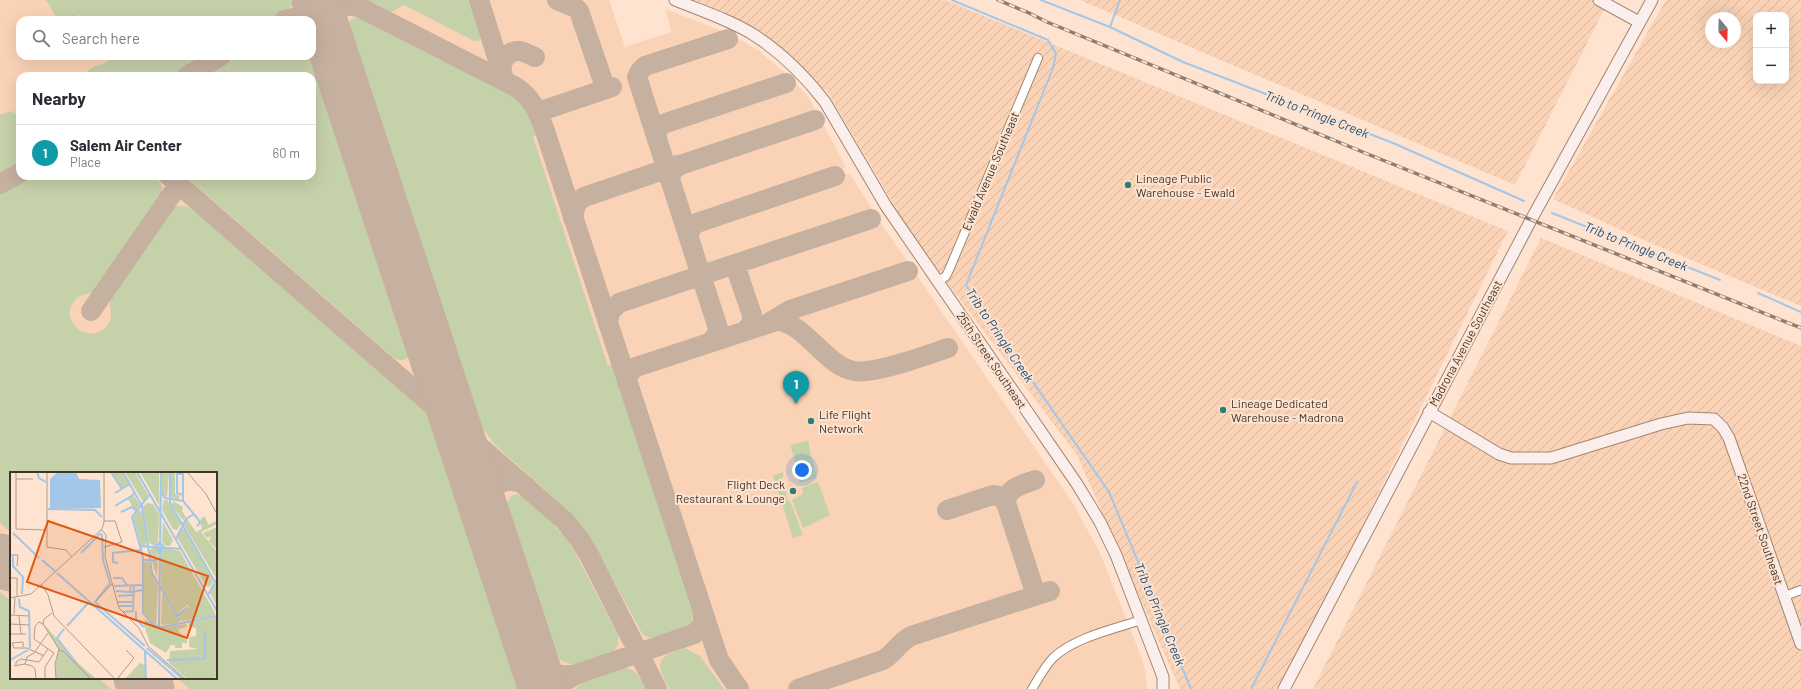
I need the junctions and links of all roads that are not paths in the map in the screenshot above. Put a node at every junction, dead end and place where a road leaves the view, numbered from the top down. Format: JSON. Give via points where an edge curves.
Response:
{"nodes":[{"id":1,"x":675,"y":0,"type":"edge"},
{"id":2,"x":1599,"y":0,"type":"edge"},
{"id":3,"x":1652,"y":0,"type":"edge"},
{"id":4,"x":1639,"y":22,"type":"junction"},
{"id":5,"x":1038,"y":58,"type":"dead end"},
{"id":6,"x":938,"y":281,"type":"junction"},
{"id":7,"x":1429,"y":412,"type":"junction"},
{"id":8,"x":1801,"y":590,"type":"edge"},
{"id":9,"x":1785,"y":596,"type":"junction"},
{"id":10,"x":1141,"y":620,"type":"junction"},
{"id":11,"x":1801,"y":644,"type":"edge"},
{"id":12,"x":1032,"y":689,"type":"edge"},
{"id":13,"x":1163,"y":689,"type":"edge"},
{"id":14,"x":1284,"y":689,"type":"edge"}],
"edges":[{"from":1,"to":6,"type":"street","name":"25th Street Southeast","via":[[744,30],[779,54],[808,80],[825,102],[886,206]]},
{"from":2,"to":4,"type":"street"},
{"from":3,"to":4,"type":"street","name":"Madrona Avenue Southeast"},
{"from":4,"to":7,"type":"street","name":"Madrona Avenue Southeast"},
{"from":5,"to":6,"type":"street","name":"Ewald Avenue Southeast","via":[[949,270],[946,276]]},
{"from":6,"to":10,"type":"street","name":"25th Street Southeast","via":[[1077,484],[1100,522]]},
{"from":7,"to":9,"type":"street","name":"22nd Street Southeast","via":[[1499,454],[1518,459],[1551,458],[1688,418],[1714,419],[1729,438]]},
{"from":7,"to":14,"type":"street","name":"Madrona Avenue Southeast"},
{"from":8,"to":9,"type":"street"},
{"from":9,"to":11,"type":"street","name":"22nd Street Southeast"},
{"from":10,"to":12,"type":"street","via":[[1067,648],[1052,658]]},
{"from":10,"to":13,"type":"street","name":"25th Street Southeast","via":[[1163,677]]}]}
